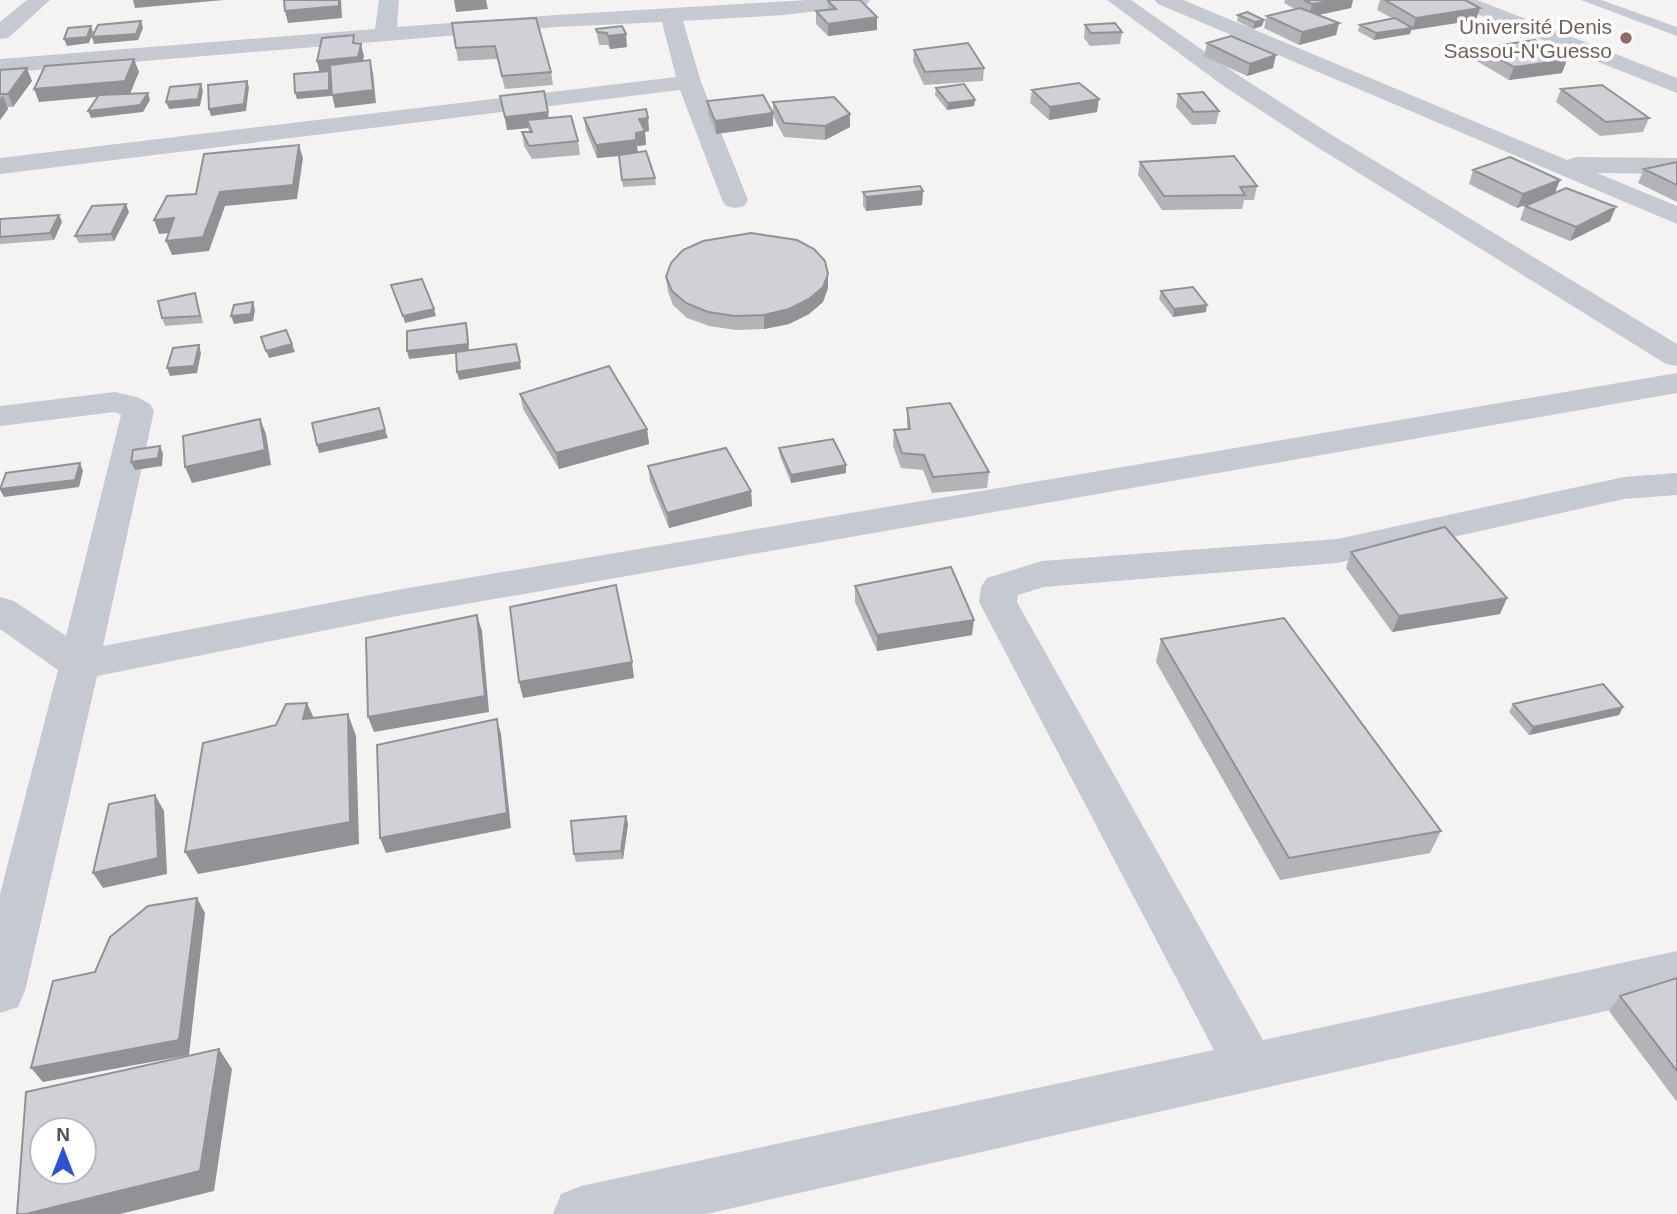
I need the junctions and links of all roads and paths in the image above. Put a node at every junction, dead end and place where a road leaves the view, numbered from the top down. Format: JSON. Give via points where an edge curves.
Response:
{"nodes":[{"id":1,"x":40,"y":0,"type":"edge"},
{"id":2,"x":389,"y":0,"type":"edge"},
{"id":3,"x":860,"y":0,"type":"edge"},
{"id":4,"x":1117,"y":0,"type":"edge"},
{"id":5,"x":1165,"y":0,"type":"edge"},
{"id":6,"x":1458,"y":0,"type":"edge"},
{"id":7,"x":1588,"y":0,"type":"edge"},
{"id":8,"x":671,"y":15,"type":"junction"},
{"id":9,"x":1677,"y":32,"type":"edge"},
{"id":10,"x":0,"y":33,"type":"edge"},
{"id":11,"x":384,"y":34,"type":"junction"},
{"id":12,"x":0,"y":66,"type":"edge"},
{"id":13,"x":689,"y":82,"type":"junction"},
{"id":14,"x":1677,"y":86,"type":"edge"},
{"id":15,"x":1553,"y":164,"type":"junction"},
{"id":16,"x":0,"y":166,"type":"edge"},
{"id":17,"x":1677,"y":166,"type":"edge"},
{"id":18,"x":735,"y":200,"type":"dead end"},
{"id":19,"x":1677,"y":216,"type":"edge"},
{"id":20,"x":1677,"y":357,"type":"edge"},
{"id":21,"x":1677,"y":383,"type":"edge"},
{"id":22,"x":0,"y":416,"type":"edge"},
{"id":23,"x":1677,"y":484,"type":"edge"},
{"id":24,"x":0,"y":610,"type":"edge"},
{"id":25,"x":79,"y":666,"type":"junction"},
{"id":26,"x":1677,"y":973,"type":"edge"},
{"id":27,"x":0,"y":991,"type":"edge"},
{"id":28,"x":1250,"y":1066,"type":"junction"},
{"id":29,"x":581,"y":1214,"type":"edge"}],
"edges":[{"from":1,"to":10,"type":"street"},
{"from":2,"to":11,"type":"street"},
{"from":3,"to":8,"type":"street"},
{"from":4,"to":20,"type":"street","via":[[1233,82]]},
{"from":5,"to":15,"type":"street"},
{"from":6,"to":14,"type":"street"},
{"from":7,"to":9,"type":"lane"},
{"from":8,"to":11,"type":"street"},
{"from":8,"to":13,"type":"street"},
{"from":11,"to":12,"type":"street"},
{"from":13,"to":16,"type":"street"},
{"from":13,"to":18,"type":"street"},
{"from":15,"to":17,"type":"street"},
{"from":15,"to":19,"type":"street"},
{"from":21,"to":25,"type":"street","via":[[397,603]]},
{"from":22,"to":25,"type":"street","via":[[115,402],[138,411]]},
{"from":23,"to":28,"type":"street","via":[[1624,488],[1337,551],[1042,573],[1000,587],[998,602]]},
{"from":24,"to":25,"type":"street"},
{"from":25,"to":27,"type":"street"},
{"from":26,"to":28,"type":"street"},
{"from":28,"to":29,"type":"street"}]}
